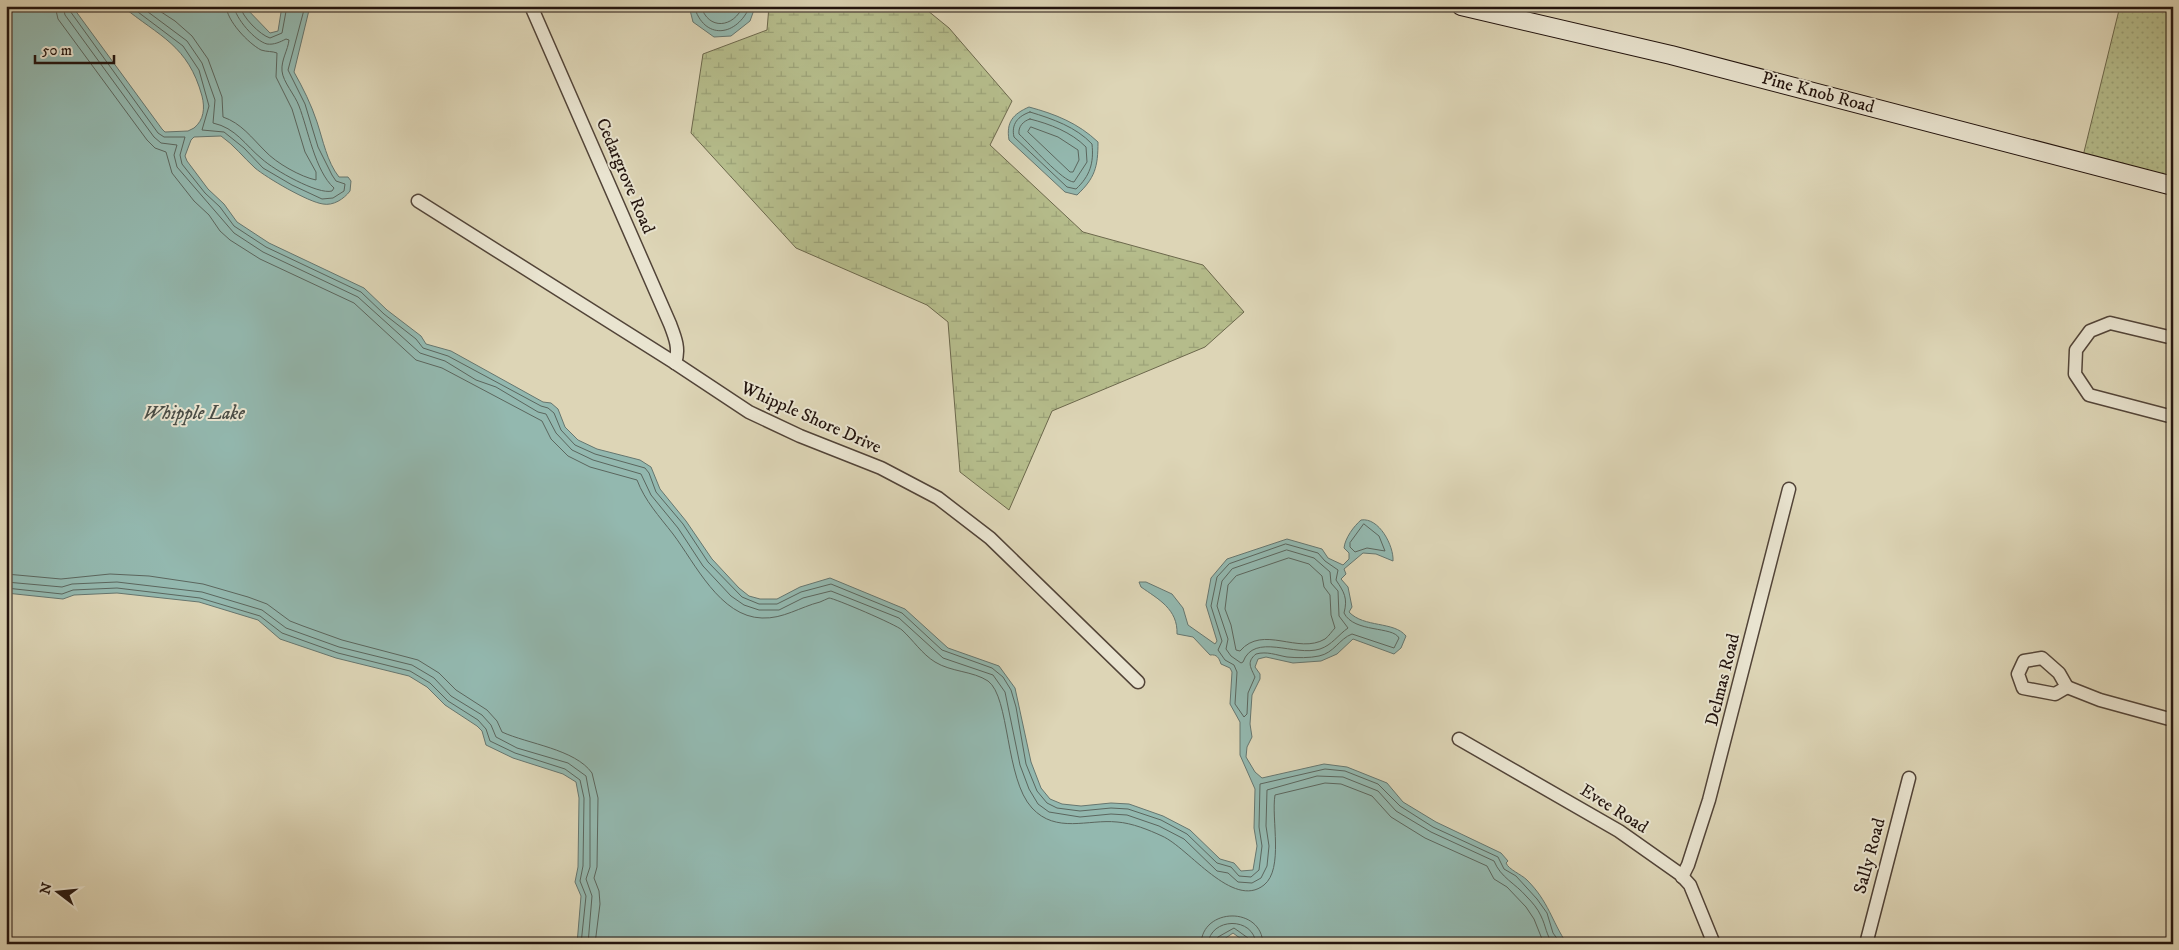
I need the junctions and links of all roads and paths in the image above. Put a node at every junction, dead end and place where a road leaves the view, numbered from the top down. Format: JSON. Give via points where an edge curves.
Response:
{"nodes":[{"id":1,"x":531,"y":6,"type":"edge"},
{"id":2,"x":1461,"y":6,"type":"edge"},
{"id":3,"x":2173,"y":186,"type":"edge"},
{"id":4,"x":418,"y":201,"type":"dead end"},
{"id":5,"x":2173,"y":338,"type":"edge"},
{"id":6,"x":675,"y":362,"type":"junction"},
{"id":7,"x":2173,"y":417,"type":"edge"},
{"id":8,"x":1789,"y":489,"type":"dead end"},
{"id":9,"x":1138,"y":682,"type":"dead end"},
{"id":10,"x":2067,"y":687,"type":"dead end"},
{"id":11,"x":2173,"y":720,"type":"edge"},
{"id":12,"x":1459,"y":739,"type":"dead end"},
{"id":13,"x":1909,"y":778,"type":"dead end"},
{"id":14,"x":1682,"y":877,"type":"junction"},
{"id":15,"x":1714,"y":944,"type":"edge"},
{"id":16,"x":1866,"y":944,"type":"edge"}],
"edges":[{"from":1,"to":6,"type":"street","name":"Cedargrove Road","via":[[670,324],[677,345]]},
{"from":2,"to":3,"type":"street","name":"Pine Knob Road","via":[[1671,55]]},
{"from":4,"to":6,"type":"street","name":"Whipple Shore Drive"},
{"from":5,"to":7,"type":"street","via":[[2110,323],[2090,331],[2076,350],[2075,374],[2089,395]]},
{"from":6,"to":9,"type":"street","name":"Whipple Shore Drive","via":[[749,412],[881,468],[938,498],[990,538]]},
{"from":8,"to":14,"type":"street","name":"Delmas Road","via":[[1714,781],[1694,850]]},
{"from":10,"to":11,"type":"street","via":[[2100,700]]},
{"from":12,"to":14,"type":"street","name":"Evee Road","via":[[1619,831]]},
{"from":13,"to":16,"type":"street","name":"Sally Road"},
{"from":14,"to":15,"type":"street","name":"Evee Road","via":[[1690,885]]}]}
